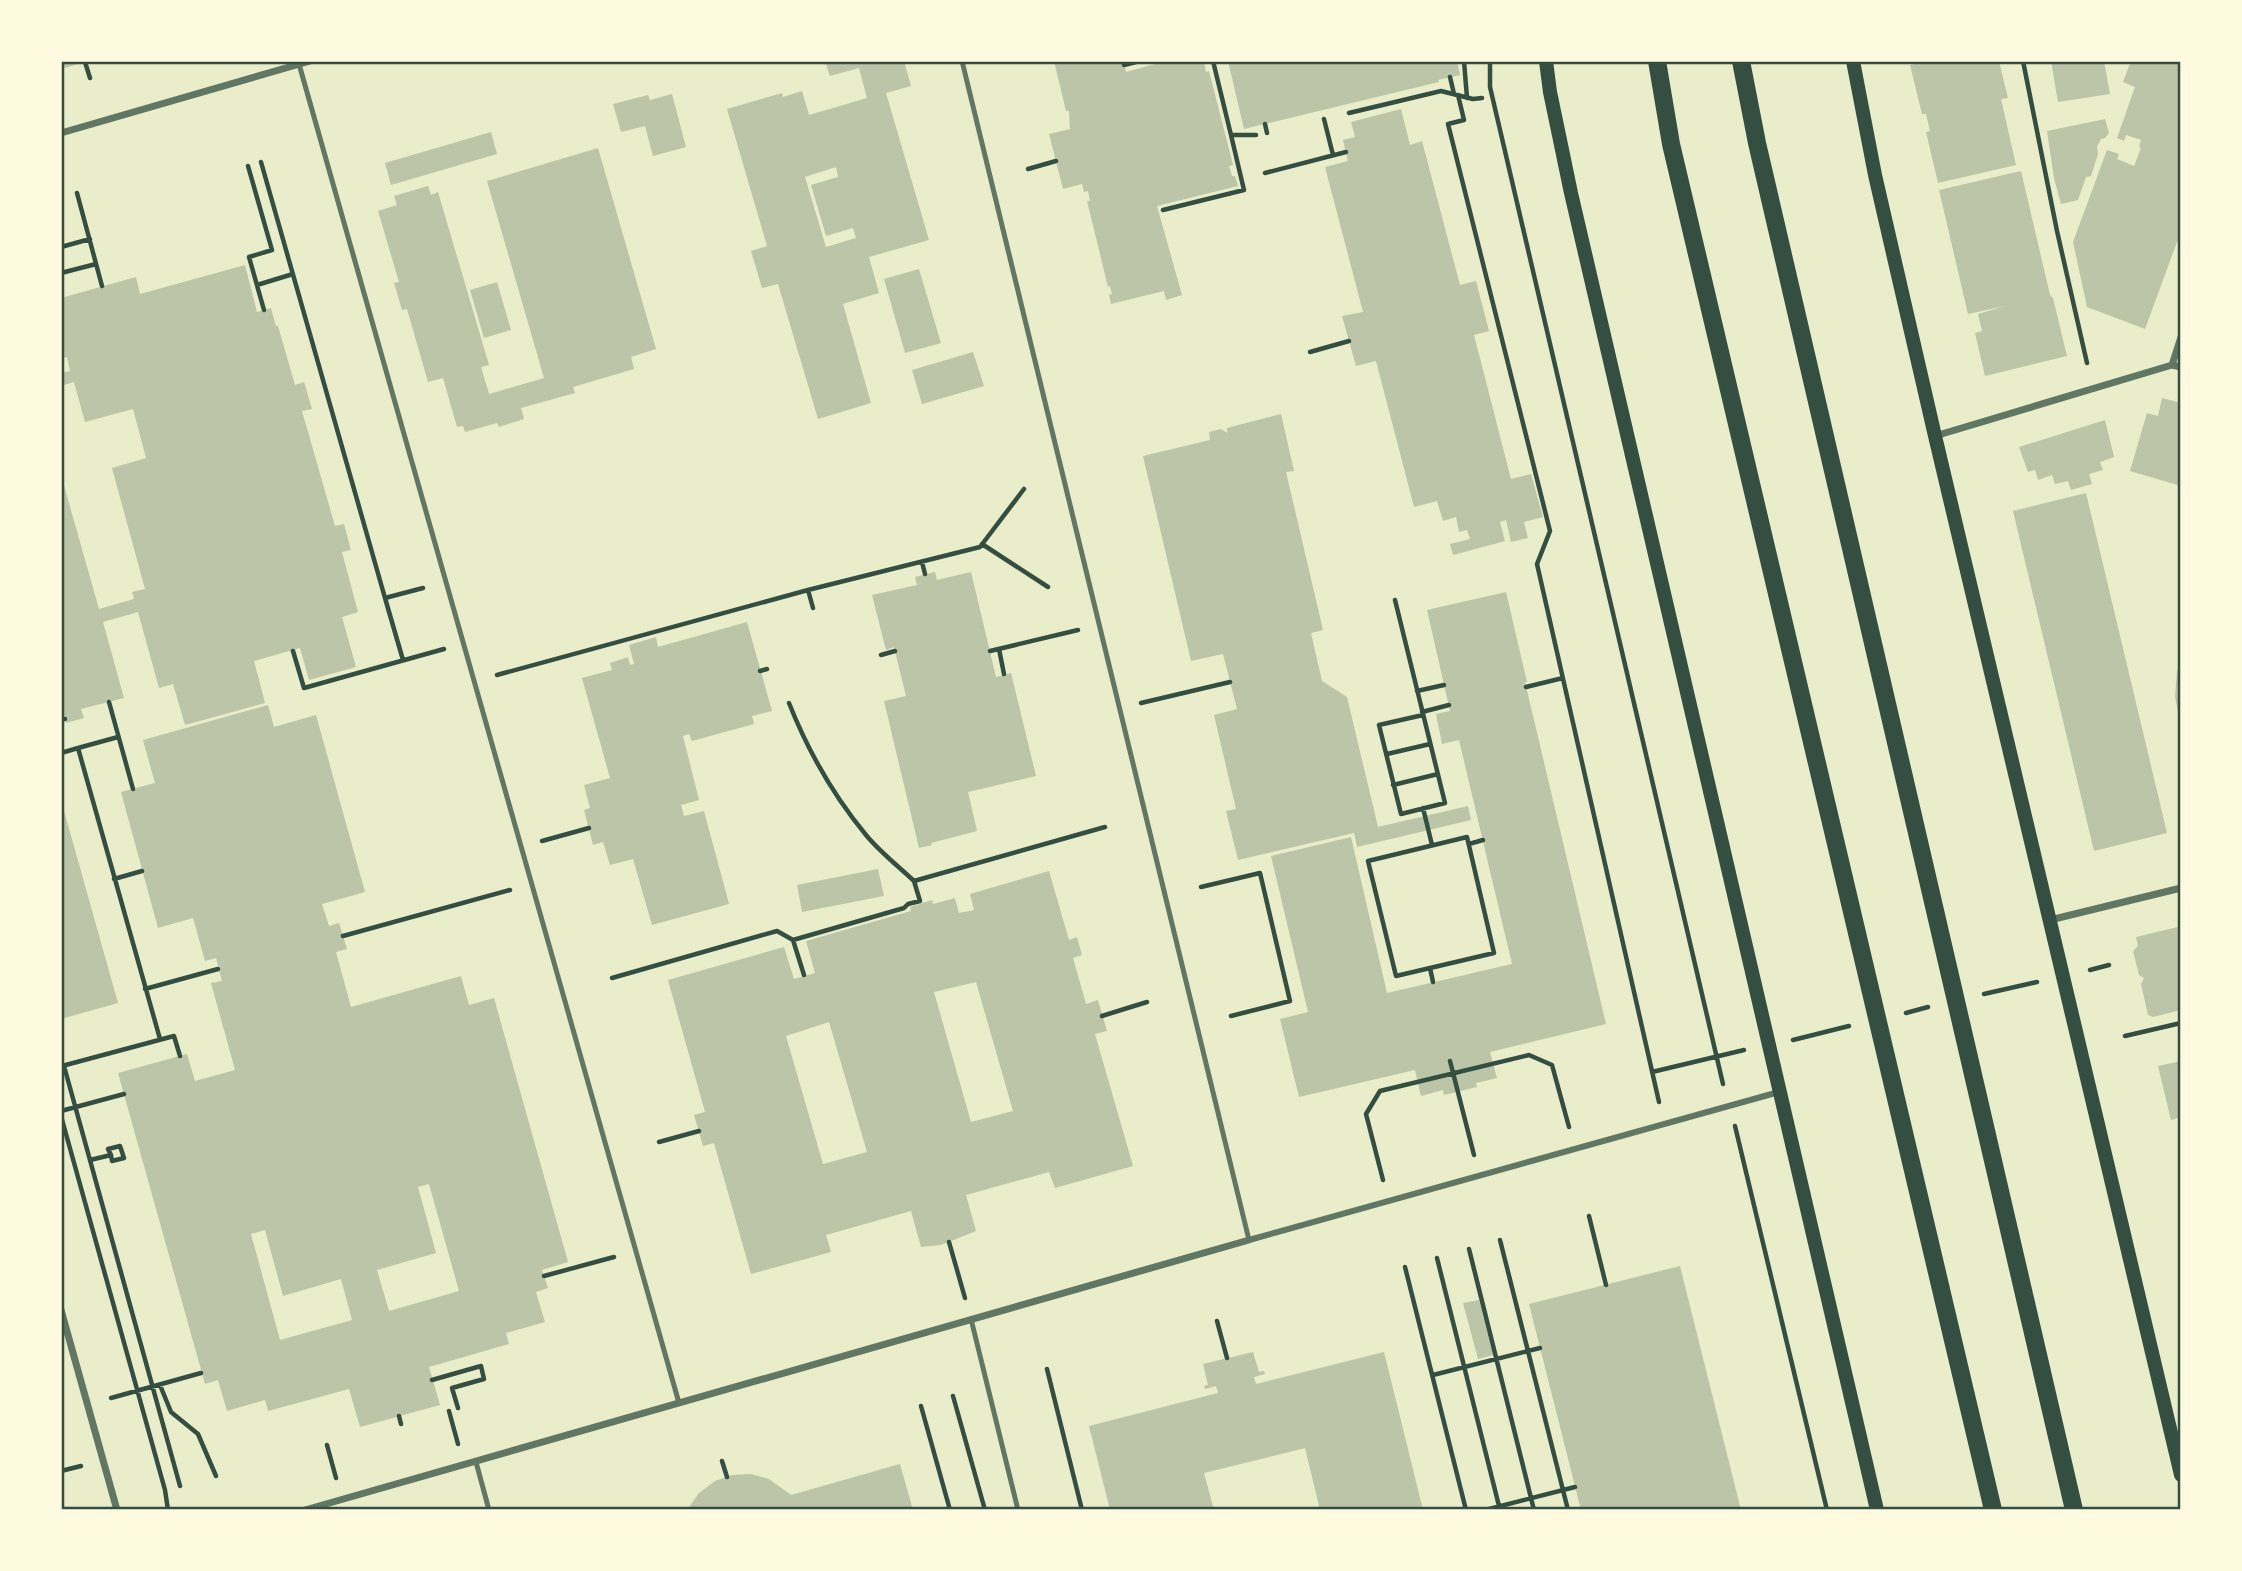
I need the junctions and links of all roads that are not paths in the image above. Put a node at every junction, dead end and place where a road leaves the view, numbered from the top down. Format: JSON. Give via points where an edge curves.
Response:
{"nodes":[{"id":1,"x":310,"y":61,"type":"edge"},
{"id":2,"x":962,"y":61,"type":"edge"},
{"id":3,"x":1546,"y":61,"type":"edge"},
{"id":4,"x":1657,"y":61,"type":"edge"},
{"id":5,"x":1741,"y":61,"type":"edge"},
{"id":6,"x":1853,"y":61,"type":"edge"},
{"id":7,"x":299,"y":64,"type":"junction"},
{"id":8,"x":61,"y":134,"type":"edge"},
{"id":9,"x":2181,"y":337,"type":"edge"},
{"id":10,"x":2176,"y":366,"type":"edge"},
{"id":11,"x":1935,"y":436,"type":"junction"},
{"id":12,"x":2181,"y":888,"type":"edge"},
{"id":13,"x":2050,"y":920,"type":"junction"},
{"id":14,"x":1781,"y":1091,"type":"junction"},
{"id":15,"x":1249,"y":1240,"type":"junction"},
{"id":16,"x":61,"y":1310,"type":"edge"},
{"id":17,"x":971,"y":1320,"type":"junction"},
{"id":18,"x":64,"y":1329,"type":"edge"},
{"id":19,"x":679,"y":1403,"type":"junction"},
{"id":20,"x":475,"y":1462,"type":"junction"},
{"id":21,"x":2181,"y":1475,"type":"edge"},
{"id":22,"x":117,"y":1510,"type":"edge"},
{"id":23,"x":305,"y":1510,"type":"edge"},
{"id":24,"x":489,"y":1510,"type":"edge"},
{"id":25,"x":1018,"y":1510,"type":"edge"},
{"id":26,"x":1877,"y":1510,"type":"edge"},
{"id":27,"x":1993,"y":1510,"type":"edge"},
{"id":28,"x":2074,"y":1510,"type":"edge"}],
"edges":[{"from":1,"to":7,"type":"street"},
{"from":2,"to":15,"type":"lane"},
{"from":3,"to":14,"type":"main road","via":[[1571,193]]},
{"from":4,"to":27,"type":"main road","via":[[1671,144]]},
{"from":5,"to":28,"type":"main road"},
{"from":6,"to":11,"type":"main road"},
{"from":7,"to":8,"type":"street"},
{"from":7,"to":19,"type":"lane"},
{"from":9,"to":10,"type":"street"},
{"from":10,"to":11,"type":"street"},
{"from":11,"to":13,"type":"main road"},
{"from":12,"to":13,"type":"street"},
{"from":13,"to":21,"type":"main road"},
{"from":14,"to":15,"type":"street"},
{"from":14,"to":26,"type":"main road"},
{"from":15,"to":17,"type":"street"},
{"from":16,"to":18,"type":"street"},
{"from":17,"to":19,"type":"street"},
{"from":17,"to":25,"type":"lane"},
{"from":18,"to":22,"type":"street"},
{"from":19,"to":20,"type":"street"},
{"from":20,"to":23,"type":"street"},
{"from":20,"to":24,"type":"lane"}]}
